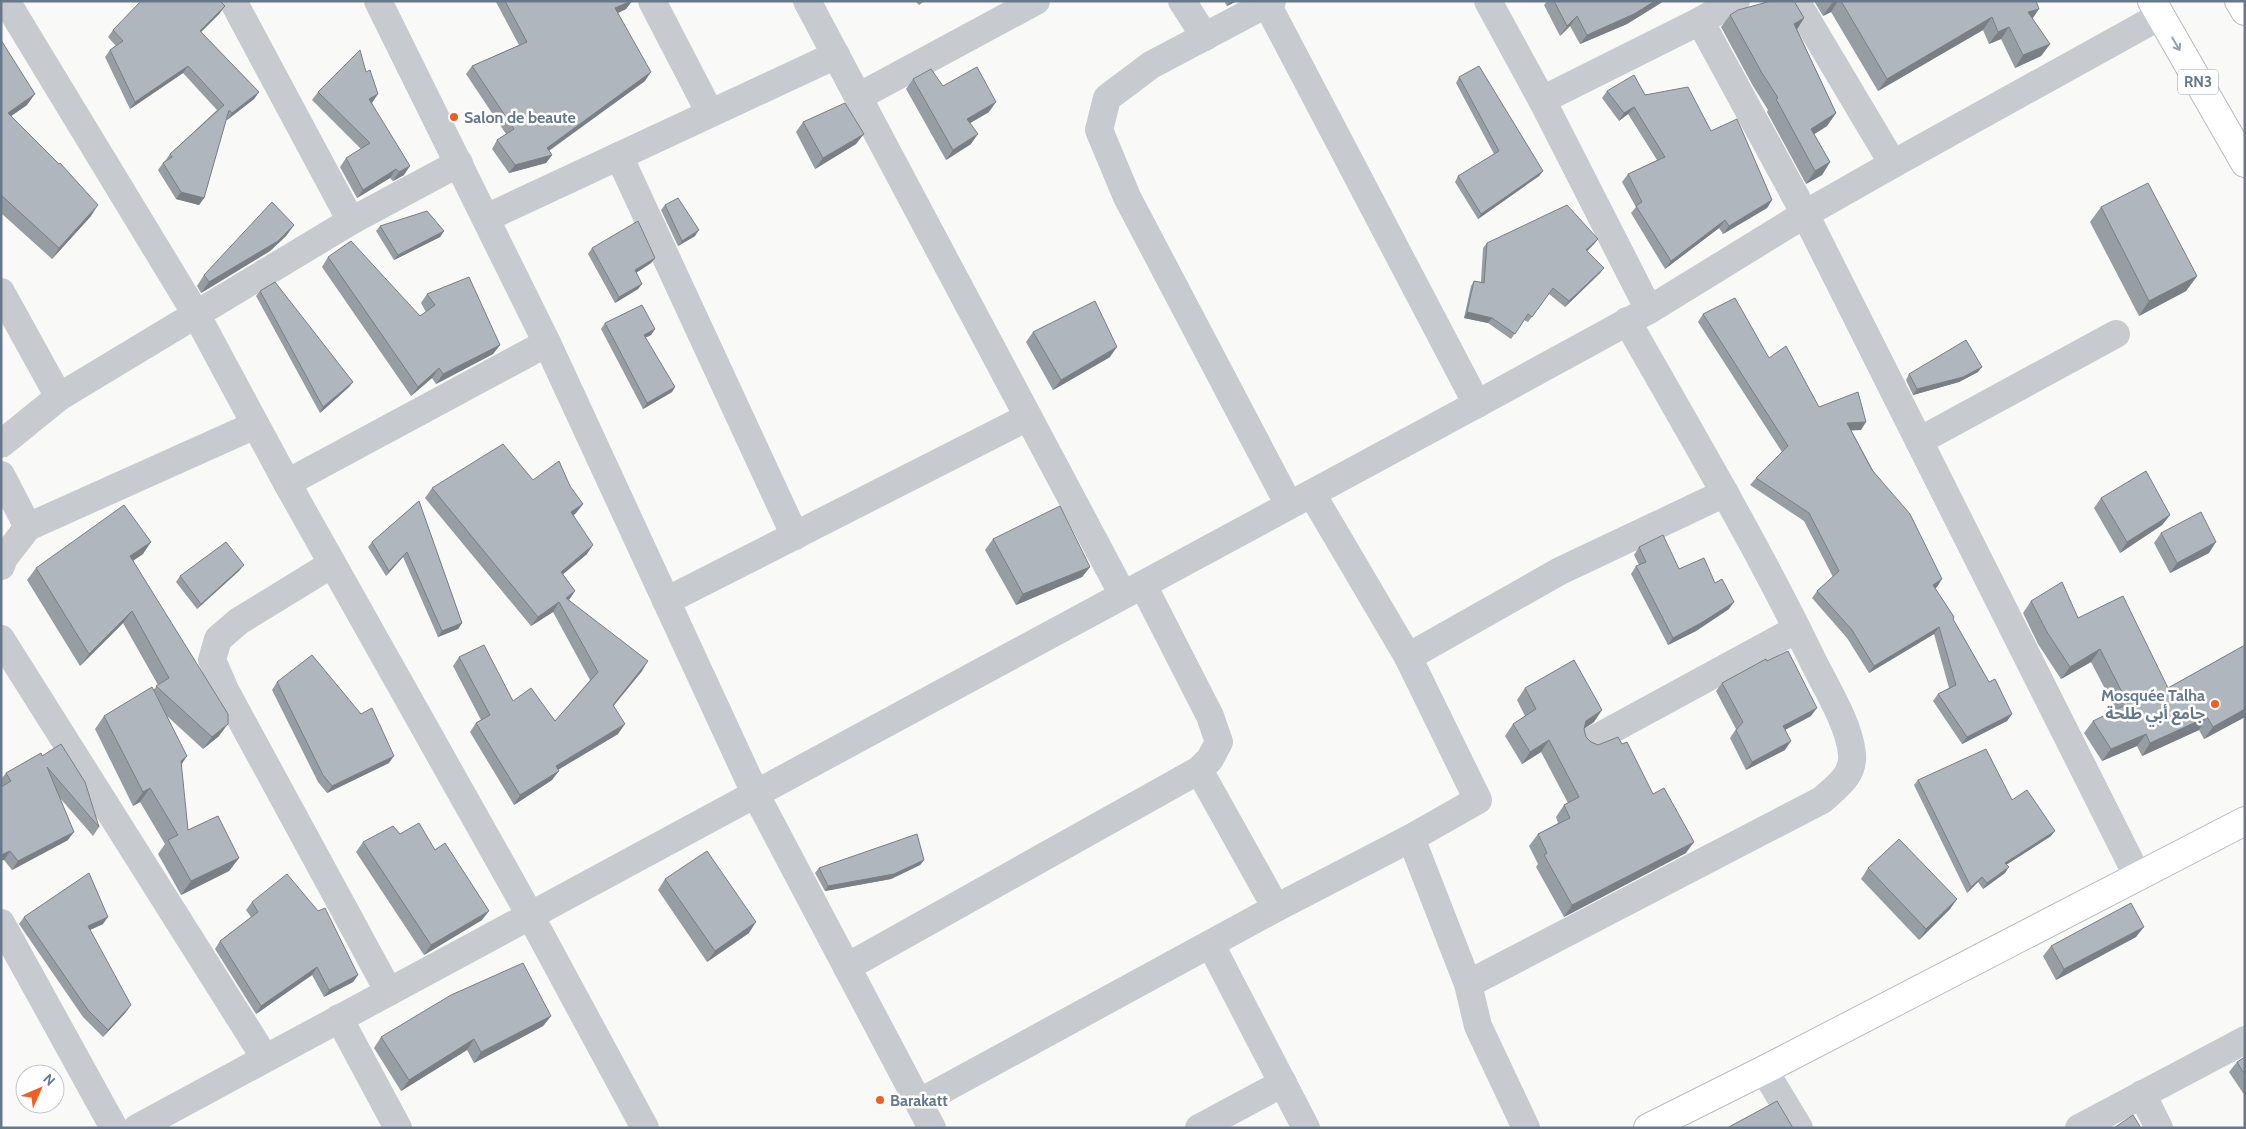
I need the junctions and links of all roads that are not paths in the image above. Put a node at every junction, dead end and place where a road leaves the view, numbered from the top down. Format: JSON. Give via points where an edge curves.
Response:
{"nodes":[{"id":1,"x":6,"y":1,"type":"edge"},
{"id":2,"x":233,"y":1,"type":"edge"},
{"id":3,"x":378,"y":1,"type":"edge"},
{"id":4,"x":652,"y":1,"type":"edge"},
{"id":5,"x":807,"y":1,"type":"edge"},
{"id":6,"x":1036,"y":1,"type":"edge"},
{"id":7,"x":1182,"y":1,"type":"edge"},
{"id":8,"x":1488,"y":1,"type":"edge"},
{"id":9,"x":1736,"y":1,"type":"edge"},
{"id":10,"x":1796,"y":1,"type":"edge"},
{"id":11,"x":2239,"y":1,"type":"edge"},
{"id":12,"x":1270,"y":3,"type":"edge"},
{"id":13,"x":2156,"y":9,"type":"edge"},
{"id":14,"x":2245,"y":10,"type":"edge"},
{"id":15,"x":1700,"y":21,"type":"junction"},
{"id":16,"x":1205,"y":37,"type":"junction"},
{"id":17,"x":836,"y":55,"type":"junction"},
{"id":18,"x":858,"y":97,"type":"junction"},
{"id":19,"x":1542,"y":100,"type":"junction"},
{"id":20,"x":710,"y":113,"type":"junction"},
{"id":21,"x":619,"y":156,"type":"junction"},
{"id":22,"x":459,"y":163,"type":"junction"},
{"id":23,"x":1893,"y":164,"type":"junction"},
{"id":24,"x":2245,"y":164,"type":"edge"},
{"id":25,"x":1805,"y":214,"type":"junction"},
{"id":26,"x":486,"y":218,"type":"junction"},
{"id":27,"x":351,"y":221,"type":"junction"},
{"id":28,"x":1,"y":292,"type":"edge"},
{"id":29,"x":196,"y":314,"type":"junction"},
{"id":30,"x":1638,"y":315,"type":"junction"},
{"id":31,"x":2116,"y":334,"type":"dead end"},
{"id":32,"x":547,"y":343,"type":"junction"},
{"id":33,"x":59,"y":397,"type":"junction"},
{"id":34,"x":1477,"y":404,"type":"junction"},
{"id":35,"x":1028,"y":417,"type":"junction"},
{"id":36,"x":255,"y":425,"type":"junction"},
{"id":37,"x":1919,"y":441,"type":"junction"},
{"id":38,"x":1,"y":444,"type":"edge"},
{"id":39,"x":1,"y":475,"type":"edge"},
{"id":40,"x":287,"y":483,"type":"junction"},
{"id":41,"x":1725,"y":493,"type":"junction"},
{"id":42,"x":1300,"y":500,"type":"junction"},
{"id":43,"x":28,"y":527,"type":"junction"},
{"id":44,"x":795,"y":536,"type":"junction"},
{"id":45,"x":332,"y":564,"type":"junction"},
{"id":46,"x":1,"y":566,"type":"edge"},
{"id":47,"x":1133,"y":590,"type":"junction"},
{"id":48,"x":666,"y":601,"type":"junction"},
{"id":49,"x":1797,"y":629,"type":"junction"},
{"id":50,"x":1,"y":639,"type":"edge"},
{"id":51,"x":1408,"y":657,"type":"junction"},
{"id":52,"x":1591,"y":741,"type":"edge"},
{"id":53,"x":1199,"y":770,"type":"junction"},
{"id":54,"x":756,"y":795,"type":"junction"},
{"id":55,"x":2245,"y":821,"type":"edge"},
{"id":56,"x":1411,"y":838,"type":"junction"},
{"id":57,"x":2138,"y":877,"type":"junction"},
{"id":58,"x":1276,"y":908,"type":"junction"},
{"id":59,"x":530,"y":915,"type":"junction"},
{"id":60,"x":1,"y":923,"type":"edge"},
{"id":61,"x":1211,"y":945,"type":"junction"},
{"id":62,"x":846,"y":968,"type":"junction"},
{"id":63,"x":1468,"y":984,"type":"junction"},
{"id":64,"x":389,"y":992,"type":"junction"},
{"id":65,"x":339,"y":1018,"type":"junction"},
{"id":66,"x":2245,"y":1040,"type":"edge"},
{"id":67,"x":265,"y":1058,"type":"junction"},
{"id":68,"x":1764,"y":1070,"type":"junction"},
{"id":69,"x":1283,"y":1083,"type":"junction"},
{"id":70,"x":2142,"y":1094,"type":"junction"},
{"id":71,"x":920,"y":1102,"type":"junction"},
{"id":72,"x":114,"y":1128,"type":"edge"},
{"id":73,"x":137,"y":1128,"type":"edge"},
{"id":74,"x":398,"y":1128,"type":"edge"},
{"id":75,"x":645,"y":1128,"type":"edge"},
{"id":76,"x":932,"y":1128,"type":"edge"},
{"id":77,"x":1199,"y":1128,"type":"edge"},
{"id":78,"x":1306,"y":1128,"type":"edge"},
{"id":79,"x":1526,"y":1128,"type":"edge"},
{"id":80,"x":1648,"y":1128,"type":"edge"},
{"id":81,"x":1799,"y":1128,"type":"edge"},
{"id":82,"x":2079,"y":1128,"type":"edge"},
{"id":83,"x":2159,"y":1128,"type":"edge"}],
"edges":[{"from":1,"to":29,"type":"street"},
{"from":2,"to":27,"type":"street"},
{"from":3,"to":22,"type":"street"},
{"from":4,"to":20,"type":"street"},
{"from":5,"to":17,"type":"street"},
{"from":6,"to":18,"type":"street"},
{"from":7,"to":16,"type":"street"},
{"from":8,"to":19,"type":"street"},
{"from":9,"to":15,"type":"street"},
{"from":10,"to":23,"type":"street"},
{"from":11,"to":14,"type":"main road"},
{"from":12,"to":16,"type":"street"},
{"from":12,"to":34,"type":"street"},
{"from":13,"to":23,"type":"street"},
{"from":13,"to":24,"type":"main road","number":"RN3","one_way":true},
{"from":15,"to":19,"type":"street"},
{"from":15,"to":25,"type":"street"},
{"from":16,"to":42,"type":"street","via":[[1151,65],[1107,98],[1099,130],[1127,197]]},
{"from":17,"to":18,"type":"street"},
{"from":17,"to":20,"type":"street"},
{"from":18,"to":35,"type":"street"},
{"from":19,"to":30,"type":"street"},
{"from":20,"to":21,"type":"street"},
{"from":21,"to":26,"type":"street"},
{"from":21,"to":44,"type":"street"},
{"from":22,"to":26,"type":"street"},
{"from":22,"to":27,"type":"street"},
{"from":23,"to":25,"type":"street"},
{"from":25,"to":30,"type":"street"},
{"from":25,"to":37,"type":"street"},
{"from":26,"to":32,"type":"street"},
{"from":27,"to":29,"type":"street"},
{"from":28,"to":33,"type":"street"},
{"from":29,"to":33,"type":"street"},
{"from":29,"to":36,"type":"street"},
{"from":30,"to":34,"type":"street"},
{"from":30,"to":41,"type":"street"},
{"from":31,"to":37,"type":"street"},
{"from":32,"to":40,"type":"street"},
{"from":32,"to":48,"type":"street"},
{"from":33,"to":38,"type":"street"},
{"from":34,"to":42,"type":"street"},
{"from":35,"to":44,"type":"street"},
{"from":35,"to":47,"type":"street"},
{"from":36,"to":40,"type":"street"},
{"from":36,"to":43,"type":"street"},
{"from":37,"to":57,"type":"street"},
{"from":39,"to":43,"type":"street"},
{"from":40,"to":45,"type":"street"},
{"from":41,"to":49,"type":"street"},
{"from":41,"to":51,"type":"street","via":[[1560,571]]},
{"from":42,"to":47,"type":"street"},
{"from":42,"to":51,"type":"street"},
{"from":43,"to":46,"type":"street"},
{"from":44,"to":48,"type":"street"},
{"from":45,"to":59,"type":"street"},
{"from":45,"to":64,"type":"street","via":[[239,621],[218,639],[212,660],[226,692]]},
{"from":47,"to":53,"type":"street","via":[[1210,716],[1219,742],[1210,759]]},
{"from":47,"to":54,"type":"street"},
{"from":48,"to":54,"type":"street"},
{"from":49,"to":52,"type":"street"},
{"from":49,"to":63,"type":"street","via":[[1846,729],[1852,756],[1847,778],[1822,800]]},
{"from":50,"to":67,"type":"street"},
{"from":51,"to":56,"type":"street","via":[[1478,800]]},
{"from":53,"to":58,"type":"street"},
{"from":53,"to":62,"type":"street"},
{"from":54,"to":59,"type":"street"},
{"from":54,"to":62,"type":"street"},
{"from":55,"to":57,"type":"main road"},
{"from":56,"to":58,"type":"street"},
{"from":56,"to":63,"type":"street"},
{"from":57,"to":68,"type":"main road"},
{"from":58,"to":61,"type":"street"},
{"from":59,"to":64,"type":"street"},
{"from":59,"to":75,"type":"street"},
{"from":60,"to":72,"type":"street"},
{"from":61,"to":69,"type":"street"},
{"from":61,"to":71,"type":"street"},
{"from":62,"to":71,"type":"street"},
{"from":63,"to":79,"type":"street","via":[[1478,1026]]},
{"from":64,"to":65,"type":"street"},
{"from":65,"to":67,"type":"street"},
{"from":65,"to":74,"type":"street"},
{"from":66,"to":70,"type":"street"},
{"from":67,"to":73,"type":"street"},
{"from":68,"to":80,"type":"main road"},
{"from":68,"to":81,"type":"street"},
{"from":69,"to":77,"type":"street"},
{"from":69,"to":78,"type":"street"},
{"from":70,"to":82,"type":"street"},
{"from":70,"to":83,"type":"street"},
{"from":71,"to":76,"type":"street"}]}
